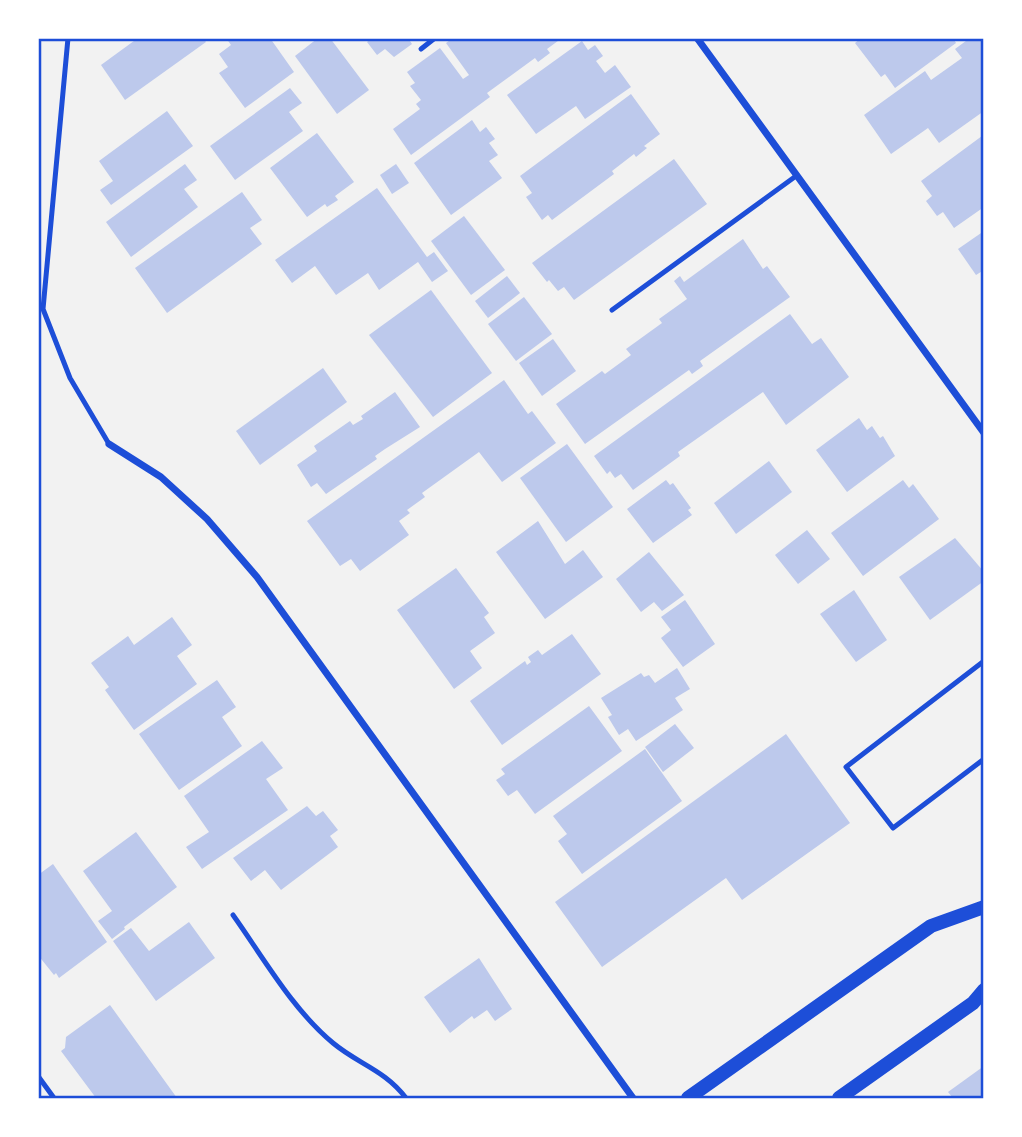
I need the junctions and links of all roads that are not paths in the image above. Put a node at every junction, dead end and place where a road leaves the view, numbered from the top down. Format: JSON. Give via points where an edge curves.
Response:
{"nodes":[{"id":1,"x":68,"y":38,"type":"edge"},
{"id":2,"x":435,"y":38,"type":"edge"},
{"id":3,"x":697,"y":38,"type":"edge"},
{"id":4,"x":421,"y":49,"type":"dead end"},
{"id":5,"x":796,"y":176,"type":"junction"},
{"id":6,"x":612,"y":310,"type":"dead end"},
{"id":7,"x":984,"y":433,"type":"edge"},
{"id":8,"x":109,"y":444,"type":"joint"},
{"id":9,"x":984,"y":662,"type":"edge"},
{"id":10,"x":984,"y":759,"type":"edge"},
{"id":11,"x":984,"y":907,"type":"edge"},
{"id":12,"x":233,"y":915,"type":"dead end"},
{"id":13,"x":984,"y":990,"type":"edge"},
{"id":14,"x":38,"y":1076,"type":"edge"},
{"id":15,"x":54,"y":1098,"type":"edge"},
{"id":16,"x":406,"y":1098,"type":"edge"},
{"id":17,"x":632,"y":1098,"type":"edge"},
{"id":18,"x":688,"y":1098,"type":"edge"},
{"id":19,"x":839,"y":1098,"type":"edge"}],
"edges":[{"from":1,"to":8,"type":"lane","via":[[43,309],[70,378]]},
{"from":2,"to":4,"type":"lane"},
{"from":3,"to":5,"type":"street"},
{"from":5,"to":6,"type":"lane"},
{"from":5,"to":7,"type":"street"},
{"from":8,"to":17,"type":"street","via":[[161,477],[207,519],[257,577]]},
{"from":9,"to":10,"type":"lane","via":[[846,768],[894,828]]},
{"from":11,"to":18,"type":"main road","via":[[931,926]]},
{"from":12,"to":16,"type":"lane","via":[[302,1010],[333,1044],[373,1067]]},
{"from":13,"to":19,"type":"main road","via":[[973,1003]]},
{"from":14,"to":15,"type":"lane"}]}
